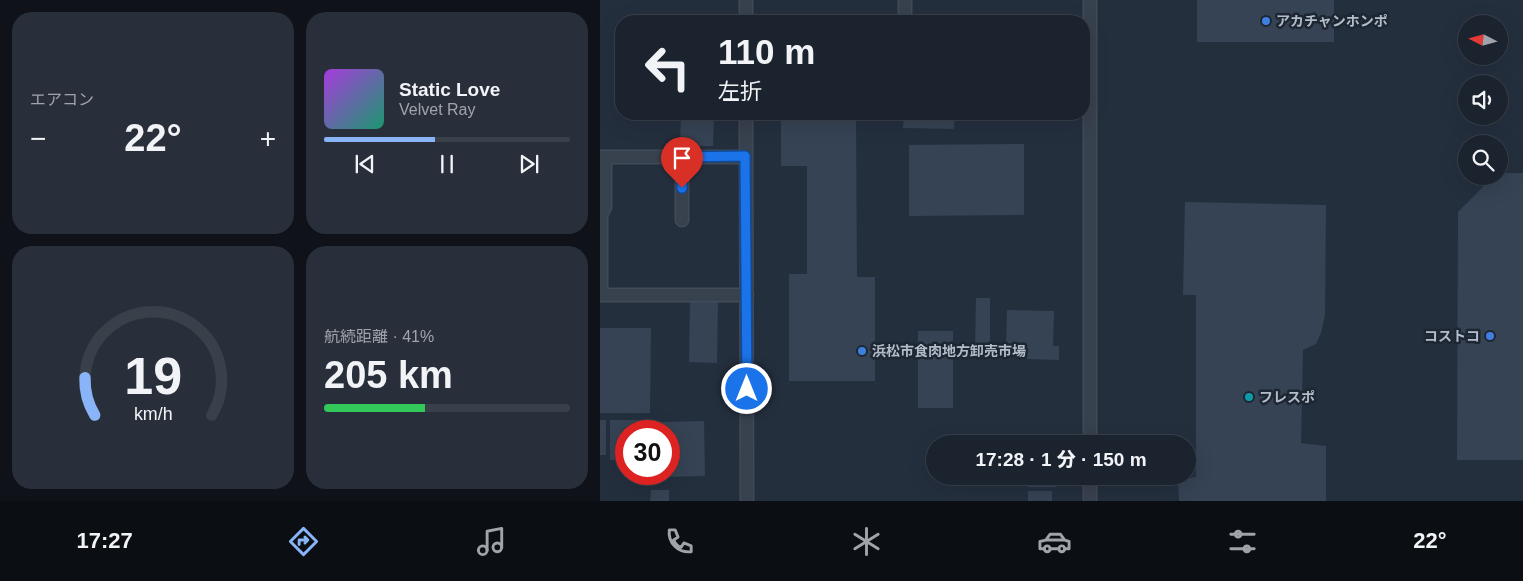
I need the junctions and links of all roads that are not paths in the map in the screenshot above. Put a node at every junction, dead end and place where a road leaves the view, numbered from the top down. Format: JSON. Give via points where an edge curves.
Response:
{"nodes":[{"id":1,"x":746,"y":0,"type":"edge"},
{"id":2,"x":905,"y":0,"type":"edge"},
{"id":3,"x":1090,"y":0,"type":"edge"},
{"id":4,"x":746,"y":15,"type":"edge"},
{"id":5,"x":905,"y":15,"type":"edge"},
{"id":6,"x":1089,"y":15,"type":"edge"},
{"id":7,"x":746,"y":120,"type":"edge"},
{"id":8,"x":1087,"y":120,"type":"edge"},
{"id":9,"x":745,"y":156,"type":"junction"},
{"id":10,"x":603,"y":157,"type":"edge"},
{"id":11,"x":682,"y":157,"type":"junction"},
{"id":12,"x":682,"y":220,"type":"dead end"},
{"id":13,"x":601,"y":295,"type":"edge"},
{"id":14,"x":747,"y":295,"type":"junction"},
{"id":15,"x":1090,"y":435,"type":"edge"},
{"id":16,"x":1090,"y":485,"type":"edge"},
{"id":17,"x":747,"y":501,"type":"edge"},
{"id":18,"x":1090,"y":501,"type":"edge"}],
"edges":[{"from":1,"to":4,"type":"street"},
{"from":2,"to":5,"type":"street"},
{"from":3,"to":6,"type":"street"},
{"from":7,"to":9,"type":"street"},
{"from":8,"to":15,"type":"street"},
{"from":9,"to":11,"type":"street"},
{"from":9,"to":14,"type":"street"},
{"from":10,"to":11,"type":"street"},
{"from":10,"to":13,"type":"street","via":[[605,207],[601,214]]},
{"from":11,"to":12,"type":"street"},
{"from":13,"to":14,"type":"street"},
{"from":14,"to":17,"type":"street"},
{"from":16,"to":18,"type":"street"}]}
